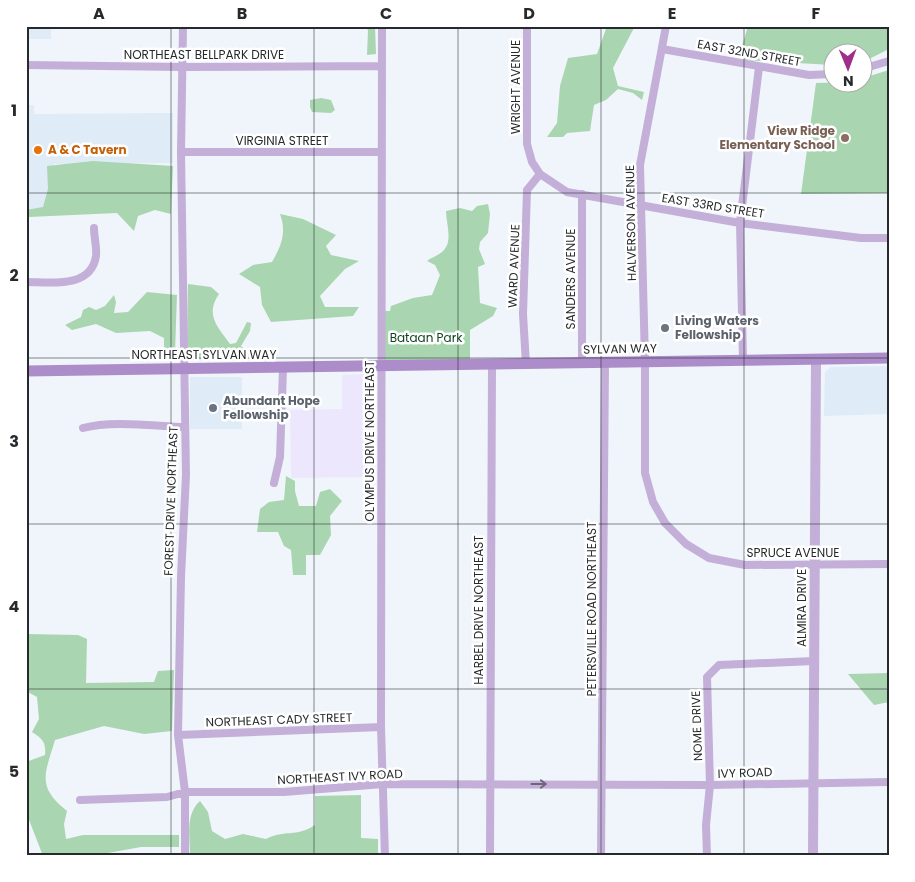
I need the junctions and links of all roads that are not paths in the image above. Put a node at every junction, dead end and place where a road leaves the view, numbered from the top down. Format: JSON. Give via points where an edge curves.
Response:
{"nodes":[{"id":1,"x":183,"y":26,"type":"edge"},
{"id":2,"x":382,"y":26,"type":"edge"},
{"id":3,"x":527,"y":26,"type":"edge"},
{"id":4,"x":666,"y":26,"type":"edge"},
{"id":5,"x":662,"y":49,"type":"junction"},
{"id":6,"x":889,"y":61,"type":"edge"},
{"id":7,"x":26,"y":65,"type":"edge"},
{"id":8,"x":382,"y":66,"type":"junction"},
{"id":9,"x":872,"y":66,"type":"edge"},
{"id":10,"x":182,"y":67,"type":"junction"},
{"id":11,"x":759,"y":67,"type":"junction"},
{"id":12,"x":822,"y":74,"type":"edge"},
{"id":13,"x":181,"y":152,"type":"junction"},
{"id":14,"x":382,"y":152,"type":"junction"},
{"id":15,"x":540,"y":174,"type":"junction"},
{"id":16,"x":582,"y":194,"type":"junction"},
{"id":17,"x":641,"y":206,"type":"junction"},
{"id":18,"x":740,"y":223,"type":"junction"},
{"id":19,"x":94,"y":228,"type":"dead end"},
{"id":20,"x":889,"y":238,"type":"edge"},
{"id":21,"x":26,"y":282,"type":"edge"},
{"id":22,"x":889,"y":358,"type":"edge"},
{"id":23,"x":743,"y":360,"type":"junction"},
{"id":24,"x":816,"y":360,"type":"junction"},
{"id":25,"x":645,"y":362,"type":"junction"},
{"id":26,"x":582,"y":363,"type":"junction"},
{"id":27,"x":605,"y":363,"type":"junction"},
{"id":28,"x":526,"y":364,"type":"junction"},
{"id":29,"x":492,"y":365,"type":"junction"},
{"id":30,"x":381,"y":367,"type":"junction"},
{"id":31,"x":283,"y":368,"type":"junction"},
{"id":32,"x":183,"y":369,"type":"junction"},
{"id":33,"x":26,"y":371,"type":"edge"},
{"id":34,"x":185,"y":427,"type":"junction"},
{"id":35,"x":83,"y":428,"type":"dead end"},
{"id":36,"x":274,"y":483,"type":"dead end"},
{"id":37,"x":889,"y":564,"type":"edge"},
{"id":38,"x":814,"y":565,"type":"junction"},
{"id":39,"x":814,"y":661,"type":"junction"},
{"id":40,"x":381,"y":728,"type":"junction"},
{"id":41,"x":178,"y":735,"type":"junction"},
{"id":42,"x":814,"y":782,"type":"junction"},
{"id":43,"x":889,"y":782,"type":"edge"},
{"id":44,"x":383,"y":784,"type":"junction"},
{"id":45,"x":490,"y":784,"type":"junction"},
{"id":46,"x":602,"y":784,"type":"junction"},
{"id":47,"x":710,"y":785,"type":"junction"},
{"id":48,"x":185,"y":792,"type":"junction"},
{"id":49,"x":80,"y":800,"type":"dead end"},
{"id":50,"x":185,"y":856,"type":"edge"},
{"id":51,"x":385,"y":856,"type":"edge"},
{"id":52,"x":490,"y":856,"type":"edge"},
{"id":53,"x":600,"y":856,"type":"edge"},
{"id":54,"x":707,"y":856,"type":"edge"},
{"id":55,"x":813,"y":856,"type":"edge"}],
"edges":[{"from":1,"to":10,"type":"street","name":"FOREST DRIVE NORTHEAST"},
{"from":2,"to":8,"type":"street","name":"OLYMPUS DRIVE NORTHEAST"},
{"from":3,"to":15,"type":"street","name":"WRIGHT AVENUE","via":[[527,144],[532,162]]},
{"from":4,"to":5,"type":"street","name":"HALVERSON AVENUE"},
{"from":5,"to":11,"type":"street","name":"EAST 32ND STREET"},
{"from":5,"to":17,"type":"street","name":"HALVERSON AVENUE","via":[[640,165]]},
{"from":6,"to":9,"type":"street"},
{"from":7,"to":10,"type":"street","name":"NORTHEAST BELLPARK DRIVE"},
{"from":8,"to":10,"type":"street","name":"NORTHEAST BELLPARK DRIVE"},
{"from":8,"to":14,"type":"street","name":"OLYMPUS DRIVE NORTHEAST"},
{"from":10,"to":13,"type":"street","name":"FOREST DRIVE NORTHEAST"},
{"from":11,"to":12,"type":"street","name":"EAST 32ND STREET"},
{"from":11,"to":18,"type":"street"},
{"from":13,"to":14,"type":"street","name":"VIRGINIA STREET"},
{"from":13,"to":32,"type":"street","name":"FOREST DRIVE NORTHEAST"},
{"from":14,"to":30,"type":"street","name":"OLYMPUS DRIVE NORTHEAST"},
{"from":15,"to":16,"type":"street","name":"EAST 33RD STREET","via":[[567,192]]},
{"from":15,"to":28,"type":"street","name":"WARD AVENUE","via":[[527,190],[523,314]]},
{"from":16,"to":17,"type":"street","name":"EAST 33RD STREET"},
{"from":16,"to":26,"type":"street","name":"SANDERS AVENUE"},
{"from":17,"to":18,"type":"street","name":"EAST 33RD STREET"},
{"from":17,"to":25,"type":"street","name":"HALVERSON AVENUE"},
{"from":18,"to":20,"type":"street","name":"EAST 33RD STREET","via":[[861,238]]},
{"from":18,"to":23,"type":"street"},
{"from":19,"to":21,"type":"street","via":[[96,256],[90,271],[79,280]]},
{"from":22,"to":24,"type":"main road","name":"SYLVAN WAY"},
{"from":23,"to":24,"type":"main road","name":"SYLVAN WAY"},
{"from":23,"to":25,"type":"main road","name":"SYLVAN WAY"},
{"from":24,"to":38,"type":"street","name":"ALMIRA DRIVE"},
{"from":25,"to":27,"type":"main road","name":"SYLVAN WAY"},
{"from":25,"to":38,"type":"street","name":"SPRUCE AVENUE","via":[[645,473],[653,502],[665,523],[686,544],[709,558],[745,565]]},
{"from":26,"to":27,"type":"main road","name":"SYLVAN WAY"},
{"from":26,"to":28,"type":"main road","name":"SYLVAN WAY"},
{"from":27,"to":46,"type":"street","name":"PETERSVILLE ROAD NORTHEAST"},
{"from":28,"to":29,"type":"main road","name":"SYLVAN WAY"},
{"from":29,"to":30,"type":"main road","name":"SYLVAN WAY"},
{"from":29,"to":45,"type":"street","name":"HARBEL DRIVE NORTHEAST"},
{"from":30,"to":31,"type":"main road","name":"NORTHEAST SYLVAN WAY"},
{"from":30,"to":40,"type":"street","name":"OLYMPUS DRIVE NORTHEAST"},
{"from":31,"to":32,"type":"main road","name":"NORTHEAST SYLVAN WAY"},
{"from":31,"to":36,"type":"street","via":[[280,457]]},
{"from":32,"to":33,"type":"main road","name":"NORTHEAST SYLVAN WAY"},
{"from":32,"to":34,"type":"street","name":"FOREST DRIVE NORTHEAST"},
{"from":34,"to":35,"type":"street","via":[[103,425]]},
{"from":34,"to":41,"type":"street","name":"FOREST DRIVE NORTHEAST"},
{"from":37,"to":38,"type":"street","name":"SPRUCE AVENUE"},
{"from":38,"to":39,"type":"street","name":"ALMIRA DRIVE"},
{"from":39,"to":42,"type":"street","name":"ALMIRA DRIVE"},
{"from":39,"to":47,"type":"street","name":"NOME DRIVE","via":[[720,665],[707,677]]},
{"from":40,"to":41,"type":"street","name":"NORTHEAST CADY STREET"},
{"from":40,"to":44,"type":"street","name":"OLYMPUS DRIVE NORTHEAST"},
{"from":41,"to":48,"type":"street","name":"FOREST DRIVE NORTHEAST"},
{"from":42,"to":43,"type":"street","name":"IVY ROAD"},
{"from":42,"to":47,"type":"street","name":"IVY ROAD"},
{"from":42,"to":55,"type":"street","name":"ALMIRA DRIVE"},
{"from":44,"to":45,"type":"street","name":"NORTHEAST IVY ROAD"},
{"from":44,"to":48,"type":"street","name":"NORTHEAST IVY ROAD","via":[[284,792]]},
{"from":44,"to":51,"type":"street","name":"OLYMPUS DRIVE NORTHEAST"},
{"from":45,"to":46,"type":"street","name":"NORTHEAST IVY ROAD","one_way":true},
{"from":45,"to":52,"type":"street","name":"HARBEL DRIVE NORTHEAST"},
{"from":46,"to":47,"type":"street","name":"IVY ROAD"},
{"from":46,"to":53,"type":"street","name":"PETERSVILLE ROAD NORTHEAST"},
{"from":47,"to":54,"type":"street","name":"NOME DRIVE"},
{"from":48,"to":49,"type":"street","name":"NORTHEAST IVY ROAD","via":[[167,797]]},
{"from":48,"to":50,"type":"street","name":"FOREST DRIVE NORTHEAST"}]}
